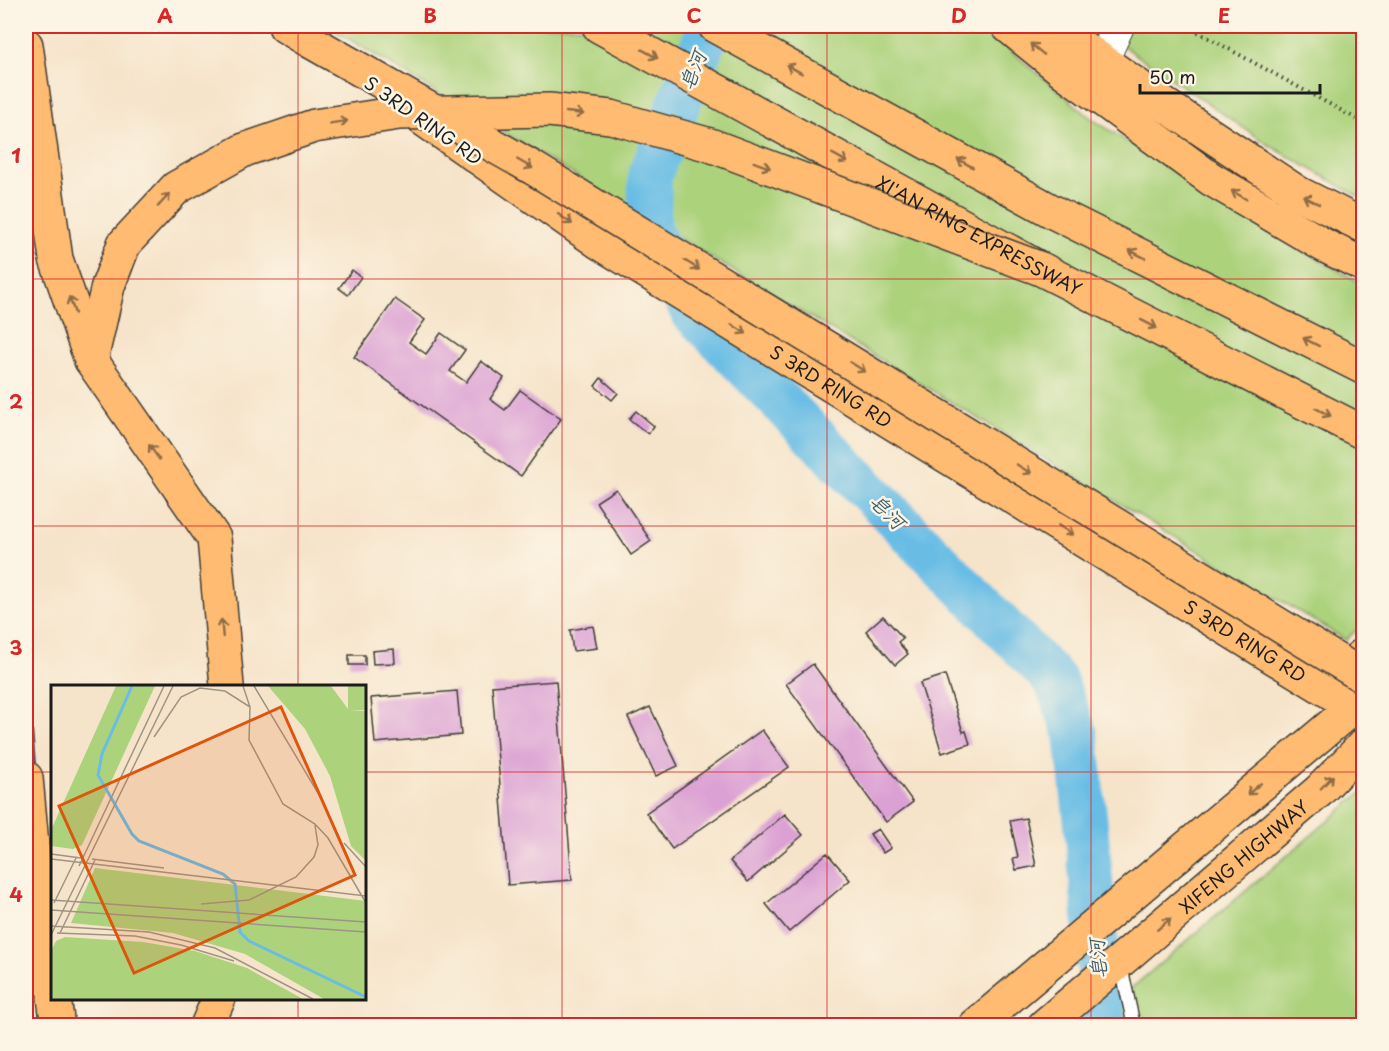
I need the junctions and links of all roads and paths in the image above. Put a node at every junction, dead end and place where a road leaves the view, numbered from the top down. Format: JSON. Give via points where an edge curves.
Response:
{"nodes":[{"id":1,"x":599,"y":26,"type":"edge"},
{"id":2,"x":715,"y":26,"type":"edge"},
{"id":3,"x":1008,"y":26,"type":"edge"},
{"id":4,"x":1118,"y":26,"type":"edge"},
{"id":5,"x":1187,"y":26,"type":"edge"},
{"id":6,"x":1071,"y":31,"type":"edge"},
{"id":7,"x":298,"y":33,"type":"edge"},
{"id":8,"x":26,"y":45,"type":"edge"},
{"id":9,"x":1102,"y":61,"type":"junction"},
{"id":10,"x":1364,"y":123,"type":"edge"},
{"id":11,"x":1364,"y":226,"type":"edge"},
{"id":12,"x":1364,"y":265,"type":"edge"},
{"id":13,"x":1041,"y":269,"type":"junction"},
{"id":14,"x":91,"y":360,"type":"junction"},
{"id":15,"x":1364,"y":368,"type":"edge"},
{"id":16,"x":1364,"y":433,"type":"edge"},
{"id":17,"x":1364,"y":654,"type":"edge"},
{"id":18,"x":227,"y":685,"type":"edge"},
{"id":19,"x":1324,"y":688,"type":"junction"},
{"id":20,"x":1361,"y":698,"type":"edge"},
{"id":21,"x":1364,"y":745,"type":"edge"},
{"id":22,"x":26,"y":778,"type":"edge"},
{"id":23,"x":1120,"y":962,"type":"junction"},
{"id":24,"x":51,"y":980,"type":"edge"},
{"id":25,"x":54,"y":1000,"type":"edge"},
{"id":26,"x":219,"y":1000,"type":"edge"},
{"id":27,"x":1004,"y":1001,"type":"junction"},
{"id":28,"x":1049,"y":1024,"type":"edge"},
{"id":29,"x":58,"y":1026,"type":"edge"},
{"id":30,"x":207,"y":1026,"type":"edge"},
{"id":31,"x":970,"y":1026,"type":"edge"},
{"id":32,"x":975,"y":1026,"type":"edge"},
{"id":33,"x":1134,"y":1026,"type":"edge"}],
"edges":[{"from":1,"to":13,"type":"main road","name":"XI'AN RING EXPRESSWAY","one_way":true,"bridge":true},
{"from":15,"to":2,"type":"main road","one_way":true,"via":[[1057,214]]},
{"from":12,"to":3,"type":"main road","one_way":true,"via":[[1211,179]]},
{"from":4,"to":9,"type":"street"},
{"from":5,"to":10,"type":"path"},
{"from":6,"to":9,"type":"main road"},
{"from":7,"to":19,"type":"main road","name":"S 3RD RING RD","one_way":true,"via":[[600,243]]},
{"from":7,"to":20,"type":"main road","name":"S 3RD RING RD","one_way":true,"bridge":true,"via":[[533,168]]},
{"from":14,"to":8,"type":"main road","one_way":true,"via":[[56,259]]},
{"from":11,"to":9,"type":"main road","one_way":true,"via":[[1298,193]]},
{"from":14,"to":13,"type":"main road","one_way":true,"bridge":true,"via":[[108,286],[124,244],[176,188],[244,150],[314,126],[399,113],[549,110],[611,117],[710,145]]},
{"from":13,"to":16,"type":"main road","name":"XI'AN RING EXPRESSWAY","one_way":true},
{"from":18,"to":14,"type":"main road","one_way":true,"via":[[213,538]]},
{"from":17,"to":19,"type":"main road"},
{"from":19,"to":20,"type":"main road","name":"S 3RD RING RD"},
{"from":20,"to":27,"type":"main road","one_way":true},
{"from":23,"to":21,"type":"main road","name":"XIFENG HIGHWAY","one_way":true,"via":[[1319,791]]},
{"from":22,"to":24,"type":"main road"},
{"from":23,"to":28,"type":"main road","name":"XIFENG HIGHWAY"},
{"from":23,"to":33,"type":"lane"},
{"from":25,"to":29,"type":"main road"},
{"from":26,"to":30,"type":"main road"},
{"from":27,"to":31,"type":"main road"},
{"from":27,"to":32,"type":"main road"}]}
